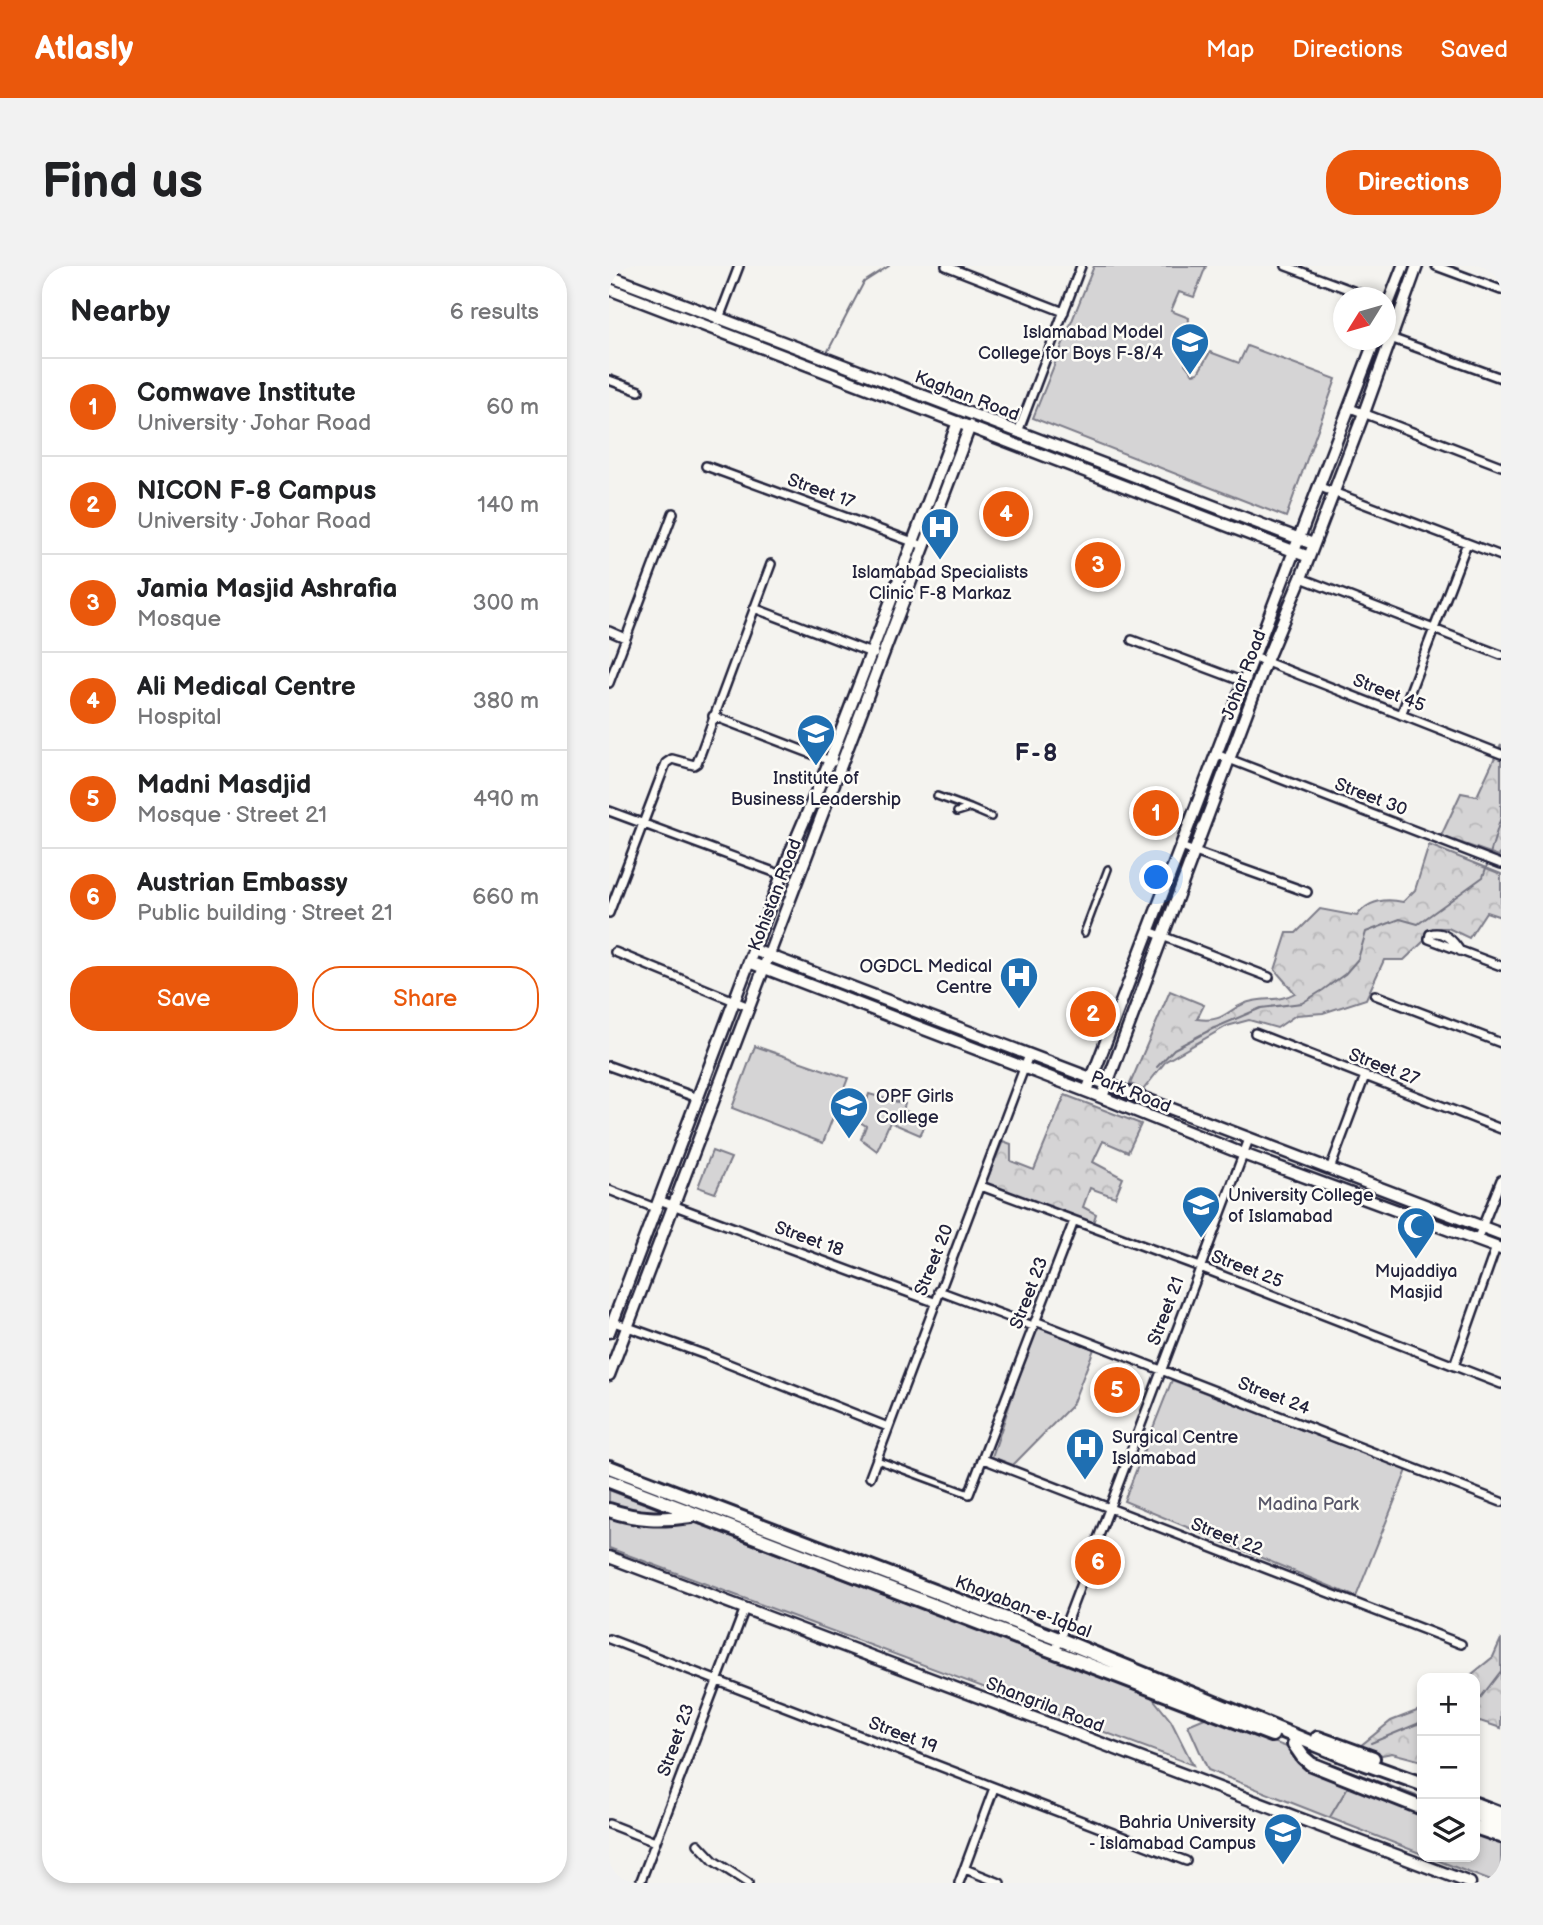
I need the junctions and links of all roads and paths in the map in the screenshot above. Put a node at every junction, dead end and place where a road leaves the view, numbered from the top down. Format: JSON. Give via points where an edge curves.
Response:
{"nodes":[{"id":1,"x":739,"y":266,"type":"edge"},
{"id":2,"x":946,"y":266,"type":"edge"},
{"id":3,"x":1081,"y":266,"type":"edge"},
{"id":4,"x":1286,"y":266,"type":"edge"},
{"id":5,"x":1403,"y":266,"type":"edge"},
{"id":6,"x":1417,"y":266,"type":"edge"},
{"id":7,"x":1436,"y":266,"type":"edge"},
{"id":8,"x":609,"y":276,"type":"edge"},
{"id":9,"x":1342,"y":287,"type":"edge"},
{"id":10,"x":1395,"y":287,"type":"edge"},
{"id":11,"x":609,"y":289,"type":"edge"},
{"id":12,"x":1501,"y":290,"type":"edge"},
{"id":13,"x":1064,"y":312,"type":"junction"},
{"id":14,"x":1396,"y":317,"type":"edge"},
{"id":15,"x":717,"y":324,"type":"junction"},
{"id":16,"x":1396,"y":340,"type":"edge"},
{"id":17,"x":1371,"y":350,"type":"edge"},
{"id":18,"x":1384,"y":350,"type":"edge"},
{"id":19,"x":1501,"y":378,"type":"edge"},
{"id":20,"x":609,"y":380,"type":"edge"},
{"id":21,"x":639,"y":391,"type":"dead end"},
{"id":22,"x":1350,"y":408,"type":"junction"},
{"id":23,"x":1364,"y":413,"type":"junction"},
{"id":24,"x":958,"y":422,"type":"junction"},
{"id":25,"x":970,"y":426,"type":"junction"},
{"id":26,"x":1018,"y":432,"type":"junction"},
{"id":27,"x":1101,"y":464,"type":"junction"},
{"id":28,"x":706,"y":466,"type":"dead end"},
{"id":29,"x":1501,"y":466,"type":"edge"},
{"id":30,"x":1097,"y":475,"type":"junction"},
{"id":31,"x":1320,"y":487,"type":"junction"},
{"id":32,"x":1334,"y":491,"type":"junction"},
{"id":33,"x":673,"y":513,"type":"dead end"},
{"id":34,"x":1249,"y":520,"type":"junction"},
{"id":35,"x":1245,"y":532,"type":"junction"},
{"id":36,"x":1299,"y":539,"type":"junction"},
{"id":37,"x":913,"y":542,"type":"junction"},
{"id":38,"x":1467,"y":543,"type":"junction"},
{"id":39,"x":1313,"y":544,"type":"junction"},
{"id":40,"x":924,"y":545,"type":"junction"},
{"id":41,"x":1294,"y":551,"type":"junction"},
{"id":42,"x":1501,"y":556,"type":"edge"},
{"id":43,"x":1309,"y":557,"type":"junction"},
{"id":44,"x":771,"y":564,"type":"dead end"},
{"id":45,"x":1301,"y":578,"type":"junction"},
{"id":46,"x":754,"y":608,"type":"junction"},
{"id":47,"x":1435,"y":629,"type":"junction"},
{"id":48,"x":609,"y":631,"type":"edge"},
{"id":49,"x":625,"y":638,"type":"junction"},
{"id":50,"x":1132,"y":640,"type":"dead end"},
{"id":51,"x":871,"y":653,"type":"junction"},
{"id":52,"x":1501,"y":655,"type":"edge"},
{"id":53,"x":882,"y":657,"type":"junction"},
{"id":54,"x":1254,"y":657,"type":"junction"},
{"id":55,"x":1265,"y":662,"type":"junction"},
{"id":56,"x":1244,"y":682,"type":"junction"},
{"id":57,"x":609,"y":683,"type":"edge"},
{"id":58,"x":1401,"y":715,"type":"junction"},
{"id":59,"x":713,"y":716,"type":"junction"},
{"id":60,"x":1216,"y":754,"type":"junction"},
{"id":61,"x":1501,"y":754,"type":"edge"},
{"id":62,"x":1229,"y":759,"type":"junction"},
{"id":63,"x":830,"y":760,"type":"junction"},
{"id":64,"x":841,"y":764,"type":"junction"},
{"id":65,"x":937,"y":796,"type":"dead end"},
{"id":66,"x":971,"y":808,"type":"junction"},
{"id":67,"x":609,"y":811,"type":"edge"},
{"id":68,"x":957,"y":812,"type":"dead end"},
{"id":69,"x":991,"y":817,"type":"dead end"},
{"id":70,"x":643,"y":824,"type":"junction"},
{"id":71,"x":1181,"y":847,"type":"junction"},
{"id":72,"x":791,"y":851,"type":"junction"},
{"id":73,"x":1194,"y":852,"type":"junction"},
{"id":74,"x":806,"y":857,"type":"junction"},
{"id":75,"x":1501,"y":864,"type":"edge"},
{"id":76,"x":1108,"y":869,"type":"dead end"},
{"id":77,"x":782,"y":875,"type":"junction"},
{"id":78,"x":797,"y":881,"type":"junction"},
{"id":79,"x":1307,"y":892,"type":"dead end"},
{"id":80,"x":611,"y":901,"type":"edge"},
{"id":81,"x":609,"y":913,"type":"edge"},
{"id":82,"x":1149,"y":931,"type":"junction"},
{"id":83,"x":1084,"y":933,"type":"dead end"},
{"id":84,"x":1162,"y":936,"type":"junction"},
{"id":85,"x":754,"y":950,"type":"junction"},
{"id":86,"x":1460,"y":951,"type":"dead end"},
{"id":87,"x":615,"y":952,"type":"dead end"},
{"id":88,"x":768,"y":956,"type":"junction"},
{"id":89,"x":749,"y":962,"type":"junction"},
{"id":90,"x":1501,"y":966,"type":"edge"},
{"id":91,"x":764,"y":968,"type":"junction"},
{"id":92,"x":1269,"y":977,"type":"dead end"},
{"id":93,"x":1375,"y":995,"type":"dead end"},
{"id":94,"x":735,"y":1000,"type":"junction"},
{"id":95,"x":749,"y":1007,"type":"junction"},
{"id":96,"x":1255,"y":1033,"type":"dead end"},
{"id":97,"x":1501,"y":1043,"type":"edge"},
{"id":98,"x":1029,"y":1055,"type":"junction"},
{"id":99,"x":609,"y":1066,"type":"edge"},
{"id":100,"x":1024,"y":1068,"type":"junction"},
{"id":101,"x":1366,"y":1076,"type":"junction"},
{"id":102,"x":1092,"y":1079,"type":"junction"},
{"id":103,"x":1106,"y":1084,"type":"junction"},
{"id":104,"x":1087,"y":1091,"type":"junction"},
{"id":105,"x":1103,"y":1097,"type":"junction"},
{"id":106,"x":698,"y":1098,"type":"junction"},
{"id":107,"x":1501,"y":1129,"type":"edge"},
{"id":108,"x":1249,"y":1139,"type":"junction"},
{"id":109,"x":1243,"y":1154,"type":"junction"},
{"id":110,"x":1330,"y":1169,"type":"junction"},
{"id":111,"x":1501,"y":1180,"type":"edge"},
{"id":112,"x":981,"y":1186,"type":"junction"},
{"id":113,"x":609,"y":1190,"type":"edge"},
{"id":114,"x":657,"y":1204,"type":"junction"},
{"id":115,"x":674,"y":1205,"type":"junction"},
{"id":116,"x":1074,"y":1222,"type":"junction"},
{"id":117,"x":1482,"y":1227,"type":"junction"},
{"id":118,"x":1501,"y":1234,"type":"edge"},
{"id":119,"x":1477,"y":1240,"type":"junction"},
{"id":120,"x":1499,"y":1248,"type":"edge"},
{"id":121,"x":1200,"y":1267,"type":"junction"},
{"id":122,"x":939,"y":1291,"type":"junction"},
{"id":123,"x":934,"y":1302,"type":"junction"},
{"id":124,"x":1034,"y":1323,"type":"junction"},
{"id":125,"x":610,"y":1325,"type":"edge"},
{"id":126,"x":627,"y":1328,"type":"junction"},
{"id":127,"x":1454,"y":1366,"type":"junction"},
{"id":128,"x":1161,"y":1369,"type":"junction"},
{"id":129,"x":609,"y":1375,"type":"edge"},
{"id":130,"x":1501,"y":1384,"type":"edge"},
{"id":131,"x":888,"y":1427,"type":"junction"},
{"id":132,"x":983,"y":1459,"type":"junction"},
{"id":133,"x":877,"y":1460,"type":"junction"},
{"id":134,"x":609,"y":1467,"type":"edge"},
{"id":135,"x":870,"y":1477,"type":"dead end"},
{"id":136,"x":609,"y":1481,"type":"edge"},
{"id":137,"x":969,"y":1494,"type":"joint"},
{"id":138,"x":1501,"y":1502,"type":"edge"},
{"id":139,"x":1108,"y":1508,"type":"junction"},
{"id":140,"x":609,"y":1510,"type":"edge"},
{"id":141,"x":695,"y":1516,"type":"junction"},
{"id":142,"x":609,"y":1557,"type":"edge"},
{"id":143,"x":744,"y":1608,"type":"junction"},
{"id":144,"x":609,"y":1639,"type":"edge"},
{"id":145,"x":1461,"y":1644,"type":"dead end"},
{"id":146,"x":1057,"y":1646,"type":"junction"},
{"id":147,"x":716,"y":1679,"type":"junction"},
{"id":148,"x":1297,"y":1741,"type":"junction"},
{"id":149,"x":1417,"y":1775,"type":"edge"},
{"id":150,"x":1417,"y":1782,"type":"edge"},
{"id":151,"x":994,"y":1787,"type":"junction"},
{"id":152,"x":1417,"y":1791,"type":"edge"},
{"id":153,"x":1480,"y":1799,"type":"edge"},
{"id":154,"x":1417,"y":1806,"type":"edge"},
{"id":155,"x":1480,"y":1806,"type":"edge"},
{"id":156,"x":1501,"y":1806,"type":"edge"},
{"id":157,"x":1501,"y":1814,"type":"edge"},
{"id":158,"x":1480,"y":1816,"type":"edge"},
{"id":159,"x":609,"y":1824,"type":"edge"},
{"id":160,"x":1501,"y":1824,"type":"edge"},
{"id":161,"x":1480,"y":1829,"type":"edge"},
{"id":162,"x":1501,"y":1836,"type":"edge"},
{"id":163,"x":655,"y":1842,"type":"junction"},
{"id":164,"x":698,"y":1844,"type":"dead end"},
{"id":165,"x":1186,"y":1861,"type":"dead end"},
{"id":166,"x":965,"y":1869,"type":"junction"},
{"id":167,"x":640,"y":1883,"type":"edge"},
{"id":168,"x":748,"y":1883,"type":"edge"},
{"id":169,"x":960,"y":1883,"type":"edge"},
{"id":170,"x":1000,"y":1883,"type":"edge"},
{"id":171,"x":1470,"y":1883,"type":"edge"}],
"edges":[{"from":1,"to":15,"type":"street"},
{"from":2,"to":13,"type":"street"},
{"from":3,"to":13,"type":"street"},
{"from":4,"to":9,"type":"street"},
{"from":5,"to":10,"type":"street"},
{"from":6,"to":14,"type":"street","name":"Johar Road"},
{"from":7,"to":12,"type":"street"},
{"from":8,"to":15,"type":"street","name":"Kaghan Road"},
{"from":11,"to":15,"type":"street","name":"Kaghan Road"},
{"from":13,"to":26,"type":"street"},
{"from":15,"to":24,"type":"street","name":"Kaghan Road"},
{"from":15,"to":26,"type":"street","name":"Kaghan Road"},
{"from":16,"to":19,"type":"street"},
{"from":17,"to":22,"type":"street","name":"Johar Road"},
{"from":18,"to":23,"type":"street","name":"Johar Road"},
{"from":20,"to":21,"type":"street"},
{"from":22,"to":23,"type":"street"},
{"from":22,"to":31,"type":"street","name":"Johar Road"},
{"from":23,"to":29,"type":"street"},
{"from":23,"to":32,"type":"street","name":"Johar Road"},
{"from":24,"to":25,"type":"street","name":"Kaghan Road"},
{"from":24,"to":37,"type":"street","name":"Kohistan Road"},
{"from":25,"to":30,"type":"street","name":"Kaghan Road"},
{"from":25,"to":40,"type":"street","name":"Kohistan Road"},
{"from":26,"to":27,"type":"street","name":"Kaghan Road"},
{"from":27,"to":30,"type":"street"},
{"from":27,"to":34,"type":"street","name":"Kaghan Road"},
{"from":28,"to":37,"type":"street","name":"Street 17"},
{"from":30,"to":35,"type":"street","name":"Kaghan Road"},
{"from":31,"to":32,"type":"street"},
{"from":31,"to":36,"type":"street","name":"Johar Road"},
{"from":32,"to":38,"type":"street"},
{"from":32,"to":39,"type":"street","name":"Johar Road"},
{"from":33,"to":49,"type":"street"},
{"from":34,"to":35,"type":"street"},
{"from":34,"to":36,"type":"street","name":"Kaghan Road"},
{"from":35,"to":41,"type":"street","name":"Kaghan Road"},
{"from":36,"to":39,"type":"street","name":"Kaghan Road"},
{"from":36,"to":41,"type":"street","name":"Johar Road"},
{"from":37,"to":40,"type":"street","name":"Street 17"},
{"from":37,"to":51,"type":"street","name":"Kohistan Road"},
{"from":38,"to":42,"type":"street"},
{"from":38,"to":47,"type":"street"},
{"from":39,"to":43,"type":"street","name":"Johar Road"},
{"from":40,"to":53,"type":"street","name":"Kohistan Road"},
{"from":41,"to":43,"type":"street","name":"Kaghan Road"},
{"from":41,"to":54,"type":"street","name":"Johar Road"},
{"from":43,"to":45,"type":"street","name":"Johar Road"},
{"from":44,"to":46,"type":"street"},
{"from":45,"to":47,"type":"street"},
{"from":45,"to":55,"type":"street","name":"Johar Road"},
{"from":46,"to":51,"type":"street"},
{"from":46,"to":59,"type":"street"},
{"from":47,"to":52,"type":"street"},
{"from":47,"to":58,"type":"street"},
{"from":48,"to":49,"type":"street"},
{"from":49,"to":57,"type":"street"},
{"from":50,"to":56,"type":"street"},
{"from":51,"to":53,"type":"street"},
{"from":51,"to":63,"type":"street","name":"Kohistan Road"},
{"from":53,"to":64,"type":"street","name":"Kohistan Road"},
{"from":54,"to":55,"type":"street","name":"Street 45"},
{"from":54,"to":56,"type":"street","name":"Johar Road"},
{"from":55,"to":58,"type":"street","name":"Street 45"},
{"from":55,"to":62,"type":"street","name":"Johar Road"},
{"from":56,"to":60,"type":"street","name":"Johar Road"},
{"from":58,"to":61,"type":"street","name":"Street 45"},
{"from":59,"to":63,"type":"street"},
{"from":59,"to":70,"type":"street","via":[[697,763],[669,760]]},
{"from":60,"to":62,"type":"street","name":"Street 30"},
{"from":60,"to":71,"type":"street","name":"Johar Road"},
{"from":62,"to":73,"type":"street","name":"Johar Road"},
{"from":62,"to":75,"type":"street","name":"Street 30"},
{"from":63,"to":64,"type":"street"},
{"from":63,"to":72,"type":"street","name":"Kohistan Road"},
{"from":64,"to":74,"type":"street","name":"Kohistan Road"},
{"from":65,"to":66,"type":"street"},
{"from":66,"to":68,"type":"street"},
{"from":66,"to":69,"type":"street"},
{"from":67,"to":70,"type":"street"},
{"from":70,"to":77,"type":"street"},
{"from":70,"to":80,"type":"street"},
{"from":71,"to":73,"type":"street"},
{"from":71,"to":82,"type":"street","name":"Johar Road"},
{"from":72,"to":74,"type":"street"},
{"from":72,"to":77,"type":"street","name":"Kohistan Road"},
{"from":73,"to":79,"type":"street"},
{"from":73,"to":84,"type":"street","name":"Johar Road"},
{"from":74,"to":78,"type":"street","name":"Kohistan Road"},
{"from":76,"to":83,"type":"street"},
{"from":77,"to":78,"type":"street"},
{"from":77,"to":85,"type":"street","name":"Kohistan Road"},
{"from":78,"to":88,"type":"street","name":"Kohistan Road"},
{"from":80,"to":81,"type":"street"},
{"from":82,"to":84,"type":"street"},
{"from":82,"to":102,"type":"street","name":"Johar Road"},
{"from":84,"to":92,"type":"street"},
{"from":84,"to":103,"type":"street","name":"Johar Road"},
{"from":85,"to":88,"type":"street","name":"Park Road"},
{"from":85,"to":89,"type":"street","name":"Kohistan Road"},
{"from":86,"to":90,"type":"street"},
{"from":87,"to":94,"type":"street"},
{"from":88,"to":91,"type":"street","name":"Kohistan Road"},
{"from":88,"to":98,"type":"street","name":"Park Road"},
{"from":89,"to":91,"type":"street","name":"Park Road"},
{"from":89,"to":94,"type":"street","name":"Kohistan Road"},
{"from":91,"to":95,"type":"street","name":"Kohistan Road"},
{"from":91,"to":100,"type":"street","name":"Park Road"},
{"from":93,"to":97,"type":"street"},
{"from":94,"to":95,"type":"street"},
{"from":94,"to":106,"type":"street","name":"Kohistan Road"},
{"from":95,"to":115,"type":"street","name":"Kohistan Road"},
{"from":96,"to":101,"type":"street","name":"Street 27"},
{"from":98,"to":100,"type":"street","name":"Street 20"},
{"from":98,"to":102,"type":"street","name":"Park Road"},
{"from":99,"to":106,"type":"street"},
{"from":100,"to":104,"type":"street","name":"Park Road"},
{"from":100,"to":112,"type":"street","name":"Street 20"},
{"from":101,"to":107,"type":"street","name":"Street 27"},
{"from":101,"to":110,"type":"street"},
{"from":102,"to":103,"type":"street","name":"Park Road"},
{"from":102,"to":104,"type":"street","name":"Johar Road"},
{"from":103,"to":105,"type":"street","name":"Johar Road"},
{"from":103,"to":108,"type":"street","name":"Park Road"},
{"from":104,"to":105,"type":"street","name":"Park Road"},
{"from":105,"to":109,"type":"street","name":"Park Road"},
{"from":106,"to":114,"type":"street","name":"Kohistan Road"},
{"from":108,"to":109,"type":"street","name":"Street 21"},
{"from":108,"to":110,"type":"street","name":"Park Road"},
{"from":109,"to":119,"type":"street","name":"Park Road"},
{"from":109,"to":121,"type":"street","name":"Street 21"},
{"from":110,"to":117,"type":"street","name":"Park Road"},
{"from":111,"to":117,"type":"street"},
{"from":112,"to":116,"type":"street","name":"Street 25"},
{"from":112,"to":122,"type":"street","name":"Street 20"},
{"from":113,"to":114,"type":"street","name":"Street 18"},
{"from":114,"to":115,"type":"street","name":"Street 18"},
{"from":114,"to":125,"type":"street","name":"Kohistan Road"},
{"from":115,"to":123,"type":"street","name":"Street 18"},
{"from":115,"to":126,"type":"street","name":"Kohistan Road"},
{"from":116,"to":121,"type":"street","name":"Street 25"},
{"from":116,"to":124,"type":"street","name":"Street 23"},
{"from":117,"to":118,"type":"street","name":"Park Road"},
{"from":117,"to":119,"type":"street"},
{"from":119,"to":120,"type":"street","name":"Park Road"},
{"from":120,"to":127,"type":"street"},
{"from":121,"to":127,"type":"street","name":"Street 25"},
{"from":121,"to":128,"type":"street","name":"Street 21"},
{"from":122,"to":123,"type":"street","name":"Street 20"},
{"from":122,"to":124,"type":"street","name":"Street 24"},
{"from":123,"to":131,"type":"street","name":"Street 20"},
{"from":124,"to":128,"type":"street","name":"Street 24"},
{"from":124,"to":132,"type":"street","name":"Street 23"},
{"from":125,"to":126,"type":"street"},
{"from":126,"to":129,"type":"street","name":"Kohistan Road"},
{"from":126,"to":131,"type":"street"},
{"from":127,"to":130,"type":"street","name":"Street 25"},
{"from":128,"to":138,"type":"street","name":"Street 24"},
{"from":128,"to":139,"type":"street","name":"Street 21"},
{"from":131,"to":133,"type":"street","name":"Street 20"},
{"from":132,"to":137,"type":"street","name":"Street 23"},
{"from":132,"to":139,"type":"street","name":"Street 22"},
{"from":133,"to":135,"type":"street","name":"Street 20"},
{"from":133,"to":137,"type":"street"},
{"from":134,"to":146,"type":"main road","name":"Khayaban-e-Iqbal"},
{"from":136,"to":141,"type":"main road","name":"Khayaban-e-Iqbal"},
{"from":139,"to":145,"type":"street","name":"Street 22"},
{"from":139,"to":146,"type":"street","name":"Street 21"},
{"from":140,"to":141,"type":"main road","via":[[646,1520]]},
{"from":141,"to":146,"type":"main road","name":"Khayaban-e-Iqbal"},
{"from":142,"to":143,"type":"street","name":"Shangrila Road"},
{"from":143,"to":147,"type":"street","name":"Street 23"},
{"from":143,"to":171,"type":"street","name":"Shangrila Road"},
{"from":144,"to":147,"type":"street","name":"Street 19"},
{"from":146,"to":148,"type":"main road","name":"Khayaban-e-Iqbal"},
{"from":147,"to":151,"type":"street","name":"Street 19"},
{"from":147,"to":163,"type":"street","name":"Street 23"},
{"from":148,"to":149,"type":"main road","via":[[1320,1738]]},
{"from":148,"to":150,"type":"main road","name":"Khayaban-e-Iqbal"},
{"from":148,"to":152,"type":"main road","name":"Khayaban-e-Iqbal"},
{"from":148,"to":154,"type":"main road","via":[[1311,1764]]},
{"from":151,"to":165,"type":"street","name":"Street 19"},
{"from":151,"to":166,"type":"street"},
{"from":153,"to":156,"type":"main road"},
{"from":155,"to":157,"type":"main road"},
{"from":158,"to":160,"type":"main road"},
{"from":159,"to":163,"type":"street"},
{"from":161,"to":162,"type":"main road"},
{"from":163,"to":167,"type":"street","name":"Street 23"},
{"from":164,"to":168,"type":"street","via":[[714,1861]]},
{"from":166,"to":169,"type":"street"},
{"from":166,"to":170,"type":"street"}]}
